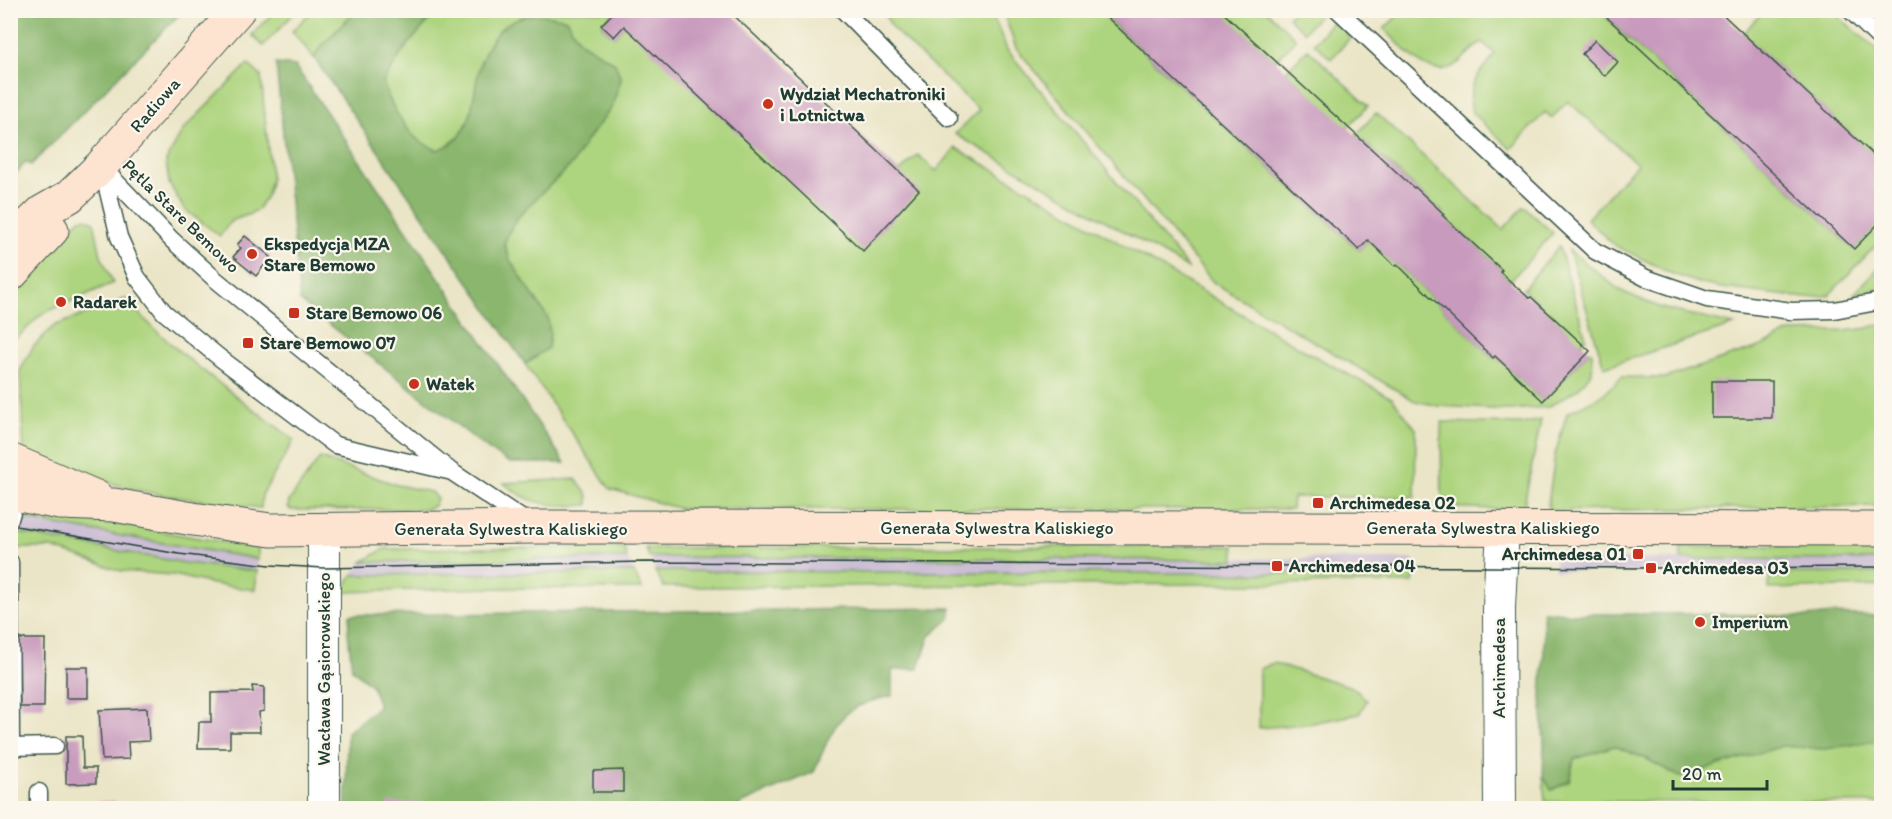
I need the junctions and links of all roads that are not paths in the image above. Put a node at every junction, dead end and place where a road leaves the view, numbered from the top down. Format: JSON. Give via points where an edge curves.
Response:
{"nodes":[{"id":1,"x":238,"y":10,"type":"edge"},
{"id":2,"x":843,"y":10,"type":"edge"},
{"id":3,"x":1338,"y":10,"type":"edge"},
{"id":4,"x":1850,"y":10,"type":"edge"},
{"id":5,"x":1881,"y":41,"type":"edge"},
{"id":6,"x":949,"y":118,"type":"dead end"},
{"id":7,"x":102,"y":166,"type":"junction"},
{"id":8,"x":70,"y":196,"type":"junction"},
{"id":9,"x":10,"y":243,"type":"edge"},
{"id":10,"x":10,"y":275,"type":"edge"},
{"id":11,"x":1881,"y":301,"type":"edge"},
{"id":12,"x":10,"y":460,"type":"edge"},
{"id":13,"x":452,"y":472,"type":"junction"},
{"id":14,"x":12,"y":502,"type":"edge"},
{"id":15,"x":114,"y":505,"type":"junction"},
{"id":16,"x":535,"y":527,"type":"junction"},
{"id":17,"x":1503,"y":528,"type":"junction"},
{"id":18,"x":1881,"y":529,"type":"edge"},
{"id":19,"x":324,"y":530,"type":"junction"},
{"id":20,"x":10,"y":562,"type":"edge"},
{"id":21,"x":55,"y":746,"type":"dead end"},
{"id":22,"x":324,"y":808,"type":"edge"},
{"id":23,"x":1500,"y":808,"type":"edge"}],
"edges":[{"from":1,"to":7,"type":"street","name":"Radiowa"},
{"from":2,"to":6,"type":"lane"},
{"from":3,"to":11,"type":"lane","via":[[1595,251],[1646,278],[1707,298],[1791,311],[1834,310]]},
{"from":4,"to":5,"type":"lane"},
{"from":7,"to":8,"type":"street","name":"Radiowa"},
{"from":7,"to":13,"type":"lane","name":"Pętla Stare Bemowo","via":[[215,279]]},
{"from":7,"to":13,"type":"lane","name":"Pętla Stare Bemowo","via":[[119,237],[137,277],[164,312],[335,445]]},
{"from":8,"to":9,"type":"street","name":"Radiowa","via":[[42,212]]},
{"from":8,"to":10,"type":"street","name":"Radiowa","via":[[58,224]]},
{"from":12,"to":15,"type":"street","name":"Generała Sylwestra Kaliskiego"},
{"from":13,"to":16,"type":"lane","name":"Pętla Stare Bemowo"},
{"from":14,"to":15,"type":"street","name":"Generała Sylwestra Kaliskiego"},
{"from":15,"to":19,"type":"street","name":"Generała Sylwestra Kaliskiego","via":[[271,530]]},
{"from":16,"to":17,"type":"street","name":"Generała Sylwestra Kaliskiego"},
{"from":16,"to":19,"type":"street","name":"Generała Sylwestra Kaliskiego"},
{"from":17,"to":18,"type":"street","name":"Generała Sylwestra Kaliskiego"},
{"from":17,"to":23,"type":"street","name":"Archimedesa","via":[[1499,607]]},
{"from":19,"to":22,"type":"street","name":"Wacława Gąsiorowskiego"},
{"from":20,"to":21,"type":"lane","via":[[11,747]]}]}
